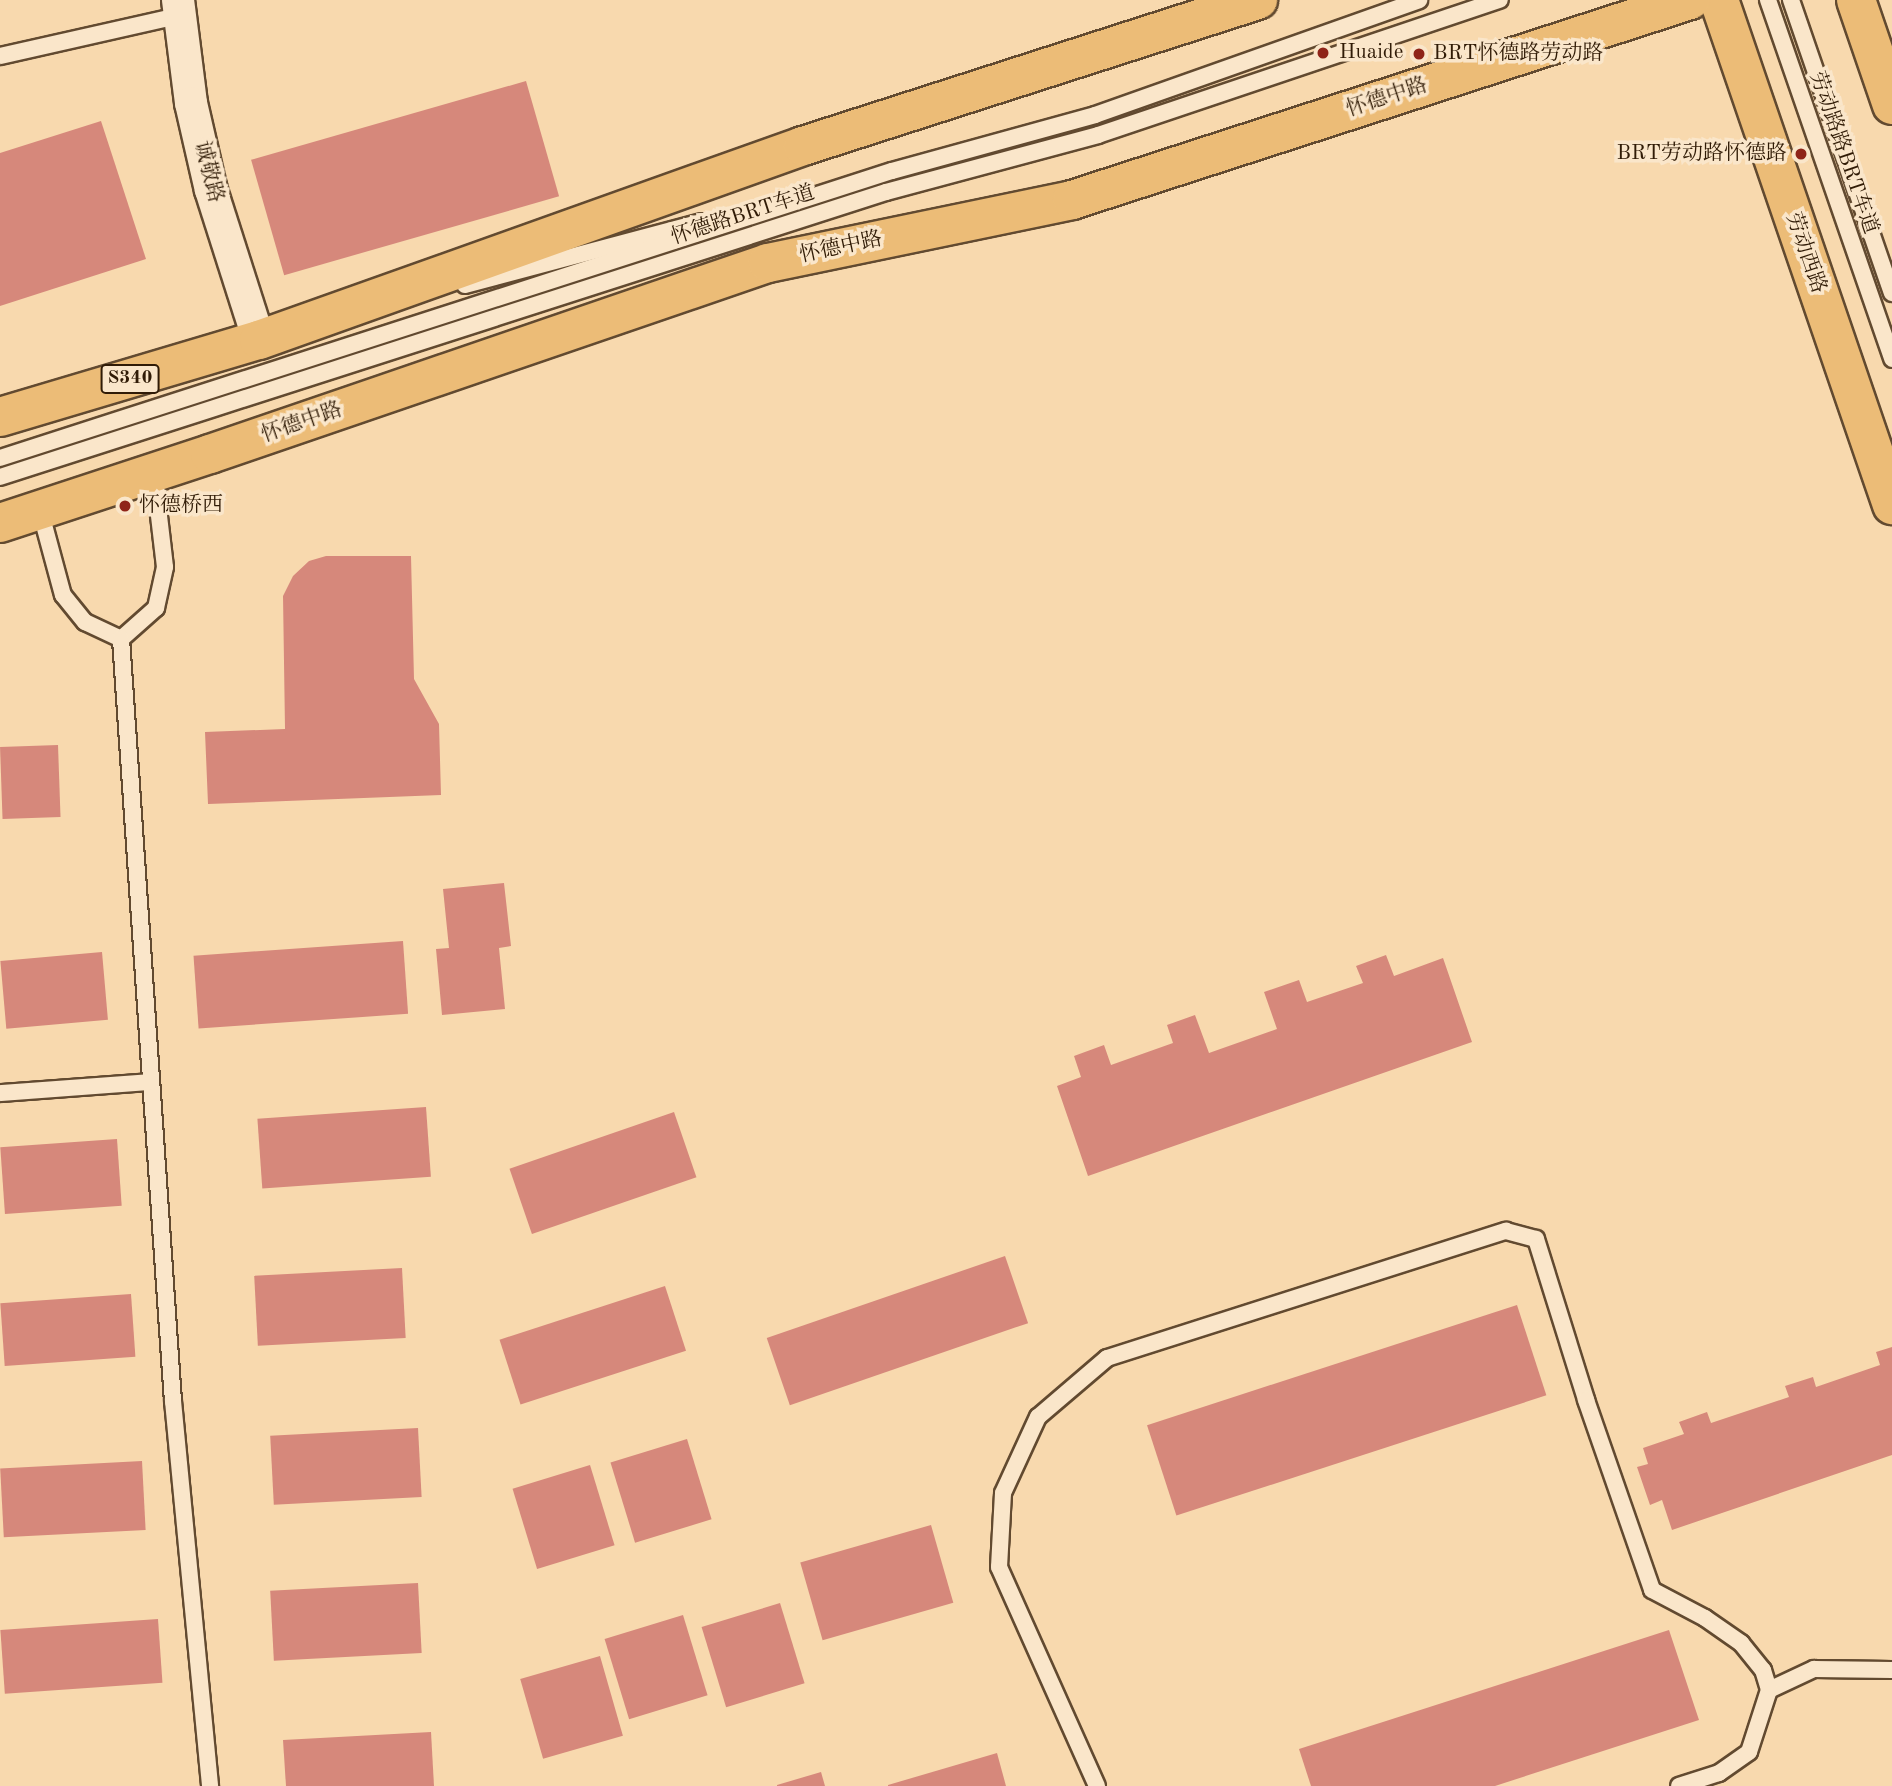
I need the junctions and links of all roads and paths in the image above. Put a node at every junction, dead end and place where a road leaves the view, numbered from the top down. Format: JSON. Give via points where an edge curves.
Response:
{"nodes":[{"id":1,"x":1258,"y":0,"type":"edge"},
{"id":2,"x":1419,"y":0,"type":"edge"},
{"id":3,"x":1500,"y":0,"type":"edge"},
{"id":4,"x":1690,"y":0,"type":"edge"},
{"id":5,"x":1719,"y":0,"type":"edge"},
{"id":6,"x":1768,"y":0,"type":"edge"},
{"id":7,"x":1791,"y":0,"type":"edge"},
{"id":8,"x":1856,"y":0,"type":"edge"},
{"id":9,"x":178,"y":8,"type":"edge"},
{"id":10,"x":0,"y":56,"type":"edge"},
{"id":11,"x":1892,"y":105,"type":"edge"},
{"id":12,"x":892,"y":171,"type":"junction"},
{"id":13,"x":1892,"y":293,"type":"edge"},
{"id":14,"x":260,"y":340,"type":"junction"},
{"id":15,"x":1892,"y":359,"type":"edge"},
{"id":16,"x":0,"y":417,"type":"edge"},
{"id":17,"x":0,"y":458,"type":"edge"},
{"id":18,"x":154,"y":473,"type":"junction"},
{"id":19,"x":0,"y":477,"type":"edge"},
{"id":20,"x":1892,"y":505,"type":"edge"},
{"id":21,"x":40,"y":510,"type":"junction"},
{"id":22,"x":0,"y":523,"type":"edge"},
{"id":23,"x":121,"y":639,"type":"junction"},
{"id":24,"x":151,"y":1082,"type":"junction"},
{"id":25,"x":0,"y":1093,"type":"edge"},
{"id":26,"x":1892,"y":1670,"type":"edge"},
{"id":27,"x":1769,"y":1690,"type":"junction"},
{"id":28,"x":210,"y":1786,"type":"edge"},
{"id":29,"x":1097,"y":1786,"type":"edge"},
{"id":30,"x":1679,"y":1786,"type":"edge"}],
"edges":[{"from":1,"to":14,"type":"main road","via":[[803,146]]},
{"from":2,"to":12,"type":"lane","name":"怀德路BRT车道","via":[[1095,115]]},
{"from":3,"to":19,"type":"lane","name":"怀德路BRT车道","via":[[1098,135],[886,192]]},
{"from":4,"to":18,"type":"main road","name":"怀德中路","via":[[1072,200],[768,263]]},
{"from":5,"to":20,"type":"main road","name":"劳动西路"},
{"from":6,"to":15,"type":"lane","name":"劳动路路BRT车道"},
{"from":7,"to":13,"type":"lane"},
{"from":8,"to":11,"type":"main road"},
{"from":9,"to":10,"type":"lane"},
{"from":9,"to":14,"type":"street","name":"诚敬路","via":[[191,103],[211,190]]},
{"from":12,"to":14,"type":"lane"},
{"from":12,"to":17,"type":"lane","name":"怀德路BRT车道"},
{"from":14,"to":16,"type":"main road","number":"S340"},
{"from":18,"to":21,"type":"main road","name":"怀德中路"},
{"from":18,"to":23,"type":"lane","via":[[165,567],[156,608]]},
{"from":21,"to":22,"type":"main road","name":"怀德中路"},
{"from":21,"to":23,"type":"lane","via":[[63,595],[85,622]]},
{"from":23,"to":24,"type":"lane"},
{"from":24,"to":25,"type":"lane"},
{"from":24,"to":28,"type":"lane","via":[[173,1401]]},
{"from":26,"to":27,"type":"lane","via":[[1814,1670]]},
{"from":27,"to":29,"type":"lane","via":[[1763,1670],[1741,1643],[1652,1590],[1536,1239],[1506,1231],[1107,1358],[1038,1417],[1003,1493],[999,1567]]},
{"from":27,"to":30,"type":"lane","via":[[1749,1752],[1719,1773]]}]}
